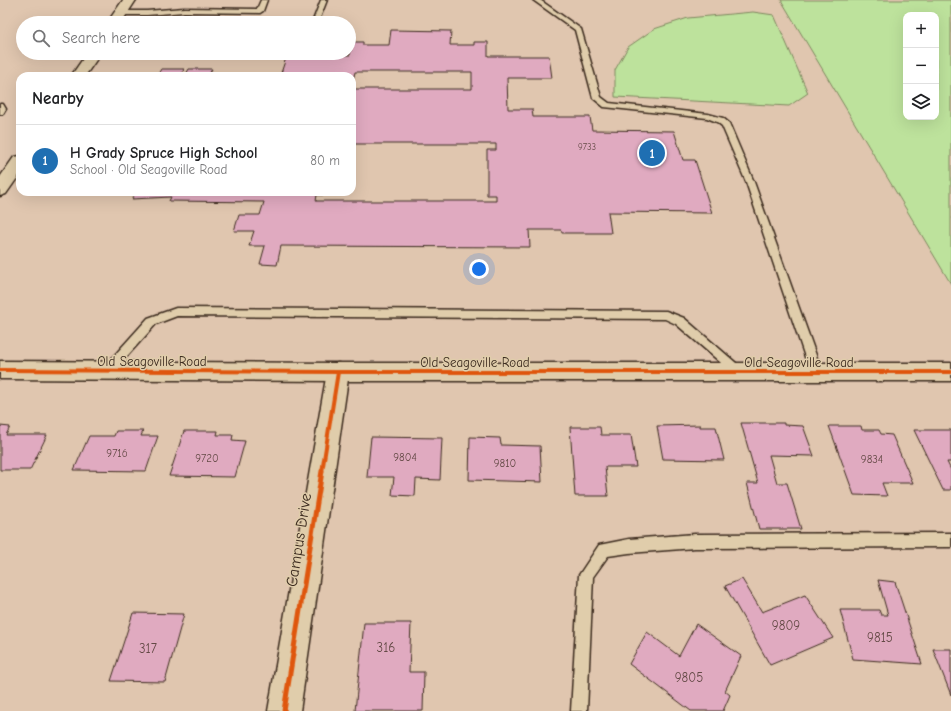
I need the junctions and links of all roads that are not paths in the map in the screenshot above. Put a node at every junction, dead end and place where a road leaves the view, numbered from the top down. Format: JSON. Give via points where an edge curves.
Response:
{"nodes":[{"id":1,"x":130,"y":0,"type":"edge"},
{"id":2,"x":264,"y":0,"type":"edge"},
{"id":3,"x":324,"y":0,"type":"edge"},
{"id":4,"x":536,"y":0,"type":"edge"},
{"id":5,"x":119,"y":16,"type":"edge"},
{"id":6,"x":130,"y":16,"type":"edge"},
{"id":7,"x":318,"y":16,"type":"edge"},
{"id":8,"x":89,"y":60,"type":"edge"},
{"id":9,"x":81,"y":72,"type":"edge"},
{"id":10,"x":0,"y":106,"type":"edge"},
{"id":11,"x":0,"y":112,"type":"edge"},
{"id":12,"x":16,"y":167,"type":"edge"},
{"id":13,"x":0,"y":190,"type":"edge"},
{"id":14,"x":0,"y":370,"type":"edge"},
{"id":15,"x":107,"y":371,"type":"junction"},
{"id":16,"x":338,"y":372,"type":"junction"},
{"id":17,"x":739,"y":372,"type":"junction"},
{"id":18,"x":816,"y":372,"type":"junction"},
{"id":19,"x":951,"y":372,"type":"edge"},
{"id":20,"x":951,"y":540,"type":"edge"},
{"id":21,"x":284,"y":711,"type":"edge"},
{"id":22,"x":579,"y":711,"type":"edge"}],
"edges":[{"from":1,"to":5,"type":"street"},
{"from":2,"to":6,"type":"lane","via":[[260,11],[184,10]]},
{"from":3,"to":7,"type":"lane"},
{"from":4,"to":18,"type":"lane","via":[[578,29],[597,98],[607,105],[708,116],[726,125],[750,182]]},
{"from":8,"to":9,"type":"street"},
{"from":10,"to":11,"type":"lane"},
{"from":12,"to":13,"type":"street"},
{"from":14,"to":15,"type":"street","name":"Old Seagoville Road"},
{"from":15,"to":16,"type":"street","name":"Old Seagoville Road"},
{"from":15,"to":17,"type":"lane","via":[[152,321],[176,312],[666,316],[680,321]]},
{"from":16,"to":17,"type":"street","name":"Old Seagoville Road"},
{"from":16,"to":21,"type":"street","name":"Campus Drive"},
{"from":17,"to":18,"type":"street","name":"Old Seagoville Road"},
{"from":18,"to":19,"type":"street","name":"Old Seagoville Road"},
{"from":20,"to":22,"type":"lane","via":[[695,541],[604,550],[586,575]]}]}
